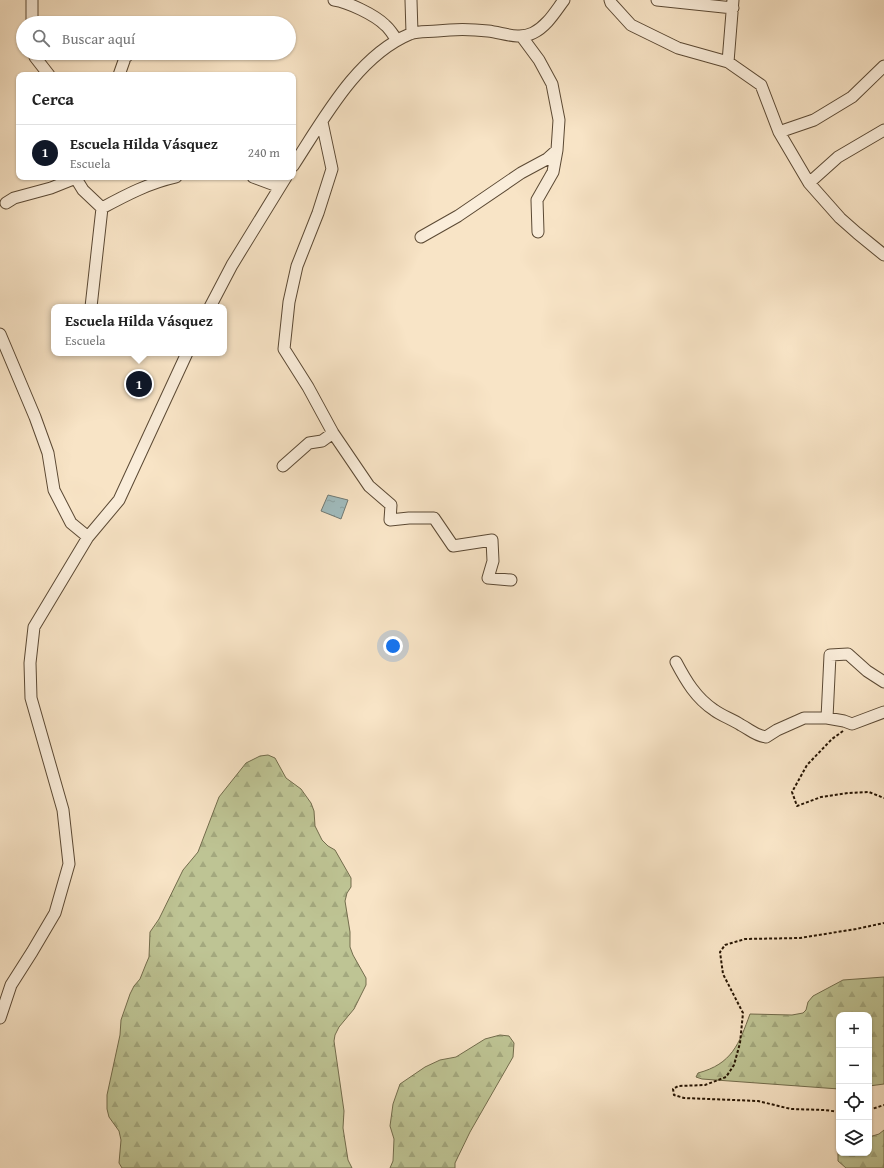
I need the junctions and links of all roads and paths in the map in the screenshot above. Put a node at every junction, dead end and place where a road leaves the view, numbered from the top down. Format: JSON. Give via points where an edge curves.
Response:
{"nodes":[{"id":1,"x":32,"y":0,"type":"edge"},
{"id":2,"x":334,"y":0,"type":"edge"},
{"id":3,"x":411,"y":0,"type":"edge"},
{"id":4,"x":564,"y":0,"type":"edge"},
{"id":5,"x":610,"y":0,"type":"edge"},
{"id":6,"x":657,"y":0,"type":"edge"},
{"id":7,"x":733,"y":4,"type":"edge"},
{"id":8,"x":32,"y":16,"type":"edge"},
{"id":9,"x":412,"y":33,"type":"junction"},
{"id":10,"x":522,"y":37,"type":"junction"},
{"id":11,"x":397,"y":40,"type":"junction"},
{"id":12,"x":37,"y":60,"type":"edge"},
{"id":13,"x":124,"y":60,"type":"edge"},
{"id":14,"x":728,"y":62,"type":"junction"},
{"id":15,"x":884,"y":66,"type":"edge"},
{"id":16,"x":47,"y":72,"type":"edge"},
{"id":17,"x":120,"y":72,"type":"edge"},
{"id":18,"x":322,"y":122,"type":"junction"},
{"id":19,"x":884,"y":130,"type":"edge"},
{"id":20,"x":780,"y":132,"type":"junction"},
{"id":21,"x":557,"y":150,"type":"junction"},
{"id":22,"x":296,"y":161,"type":"edge"},
{"id":23,"x":71,"y":180,"type":"edge"},
{"id":24,"x":77,"y":180,"type":"edge"},
{"id":25,"x":163,"y":180,"type":"edge"},
{"id":26,"x":260,"y":180,"type":"edge"},
{"id":27,"x":284,"y":180,"type":"edge"},
{"id":28,"x":809,"y":183,"type":"junction"},
{"id":29,"x":280,"y":187,"type":"junction"},
{"id":30,"x":6,"y":203,"type":"dead end"},
{"id":31,"x":102,"y":208,"type":"junction"},
{"id":32,"x":538,"y":232,"type":"dead end"},
{"id":33,"x":421,"y":237,"type":"dead end"},
{"id":34,"x":884,"y":255,"type":"edge"},
{"id":35,"x":91,"y":304,"type":"edge"},
{"id":36,"x":212,"y":304,"type":"edge"},
{"id":37,"x":0,"y":334,"type":"edge"},
{"id":38,"x":187,"y":356,"type":"edge"},
{"id":39,"x":333,"y":433,"type":"junction"},
{"id":40,"x":283,"y":466,"type":"dead end"},
{"id":41,"x":88,"y":537,"type":"junction"},
{"id":42,"x":511,"y":580,"type":"dead end"},
{"id":43,"x":676,"y":662,"type":"dead end"},
{"id":44,"x":884,"y":682,"type":"edge"},
{"id":45,"x":884,"y":712,"type":"edge"},
{"id":46,"x":827,"y":718,"type":"junction"},
{"id":47,"x":852,"y":724,"type":"junction"},
{"id":48,"x":884,"y":798,"type":"edge"},
{"id":49,"x":884,"y":923,"type":"edge"},
{"id":50,"x":0,"y":1018,"type":"edge"},
{"id":51,"x":884,"y":1106,"type":"edge"},
{"id":52,"x":872,"y":1109,"type":"edge"},
{"id":53,"x":836,"y":1112,"type":"edge"}],
"edges":[{"from":1,"to":8,"type":"street"},
{"from":2,"to":11,"type":"street","via":[[343,1],[364,11],[385,25]]},
{"from":3,"to":9,"type":"street"},
{"from":4,"to":10,"type":"street","via":[[547,23]]},
{"from":5,"to":14,"type":"street","via":[[631,25],[678,48]]},
{"from":6,"to":7,"type":"street"},
{"from":7,"to":14,"type":"street"},
{"from":9,"to":10,"type":"street","via":[[447,30],[488,31]]},
{"from":9,"to":11,"type":"street"},
{"from":10,"to":21,"type":"street","via":[[552,84],[559,120]]},
{"from":11,"to":18,"type":"street","via":[[364,66]]},
{"from":12,"to":16,"type":"street"},
{"from":13,"to":17,"type":"street"},
{"from":14,"to":20,"type":"street","via":[[761,85]]},
{"from":15,"to":20,"type":"street","via":[[852,97],[814,120]]},
{"from":18,"to":22,"type":"street"},
{"from":18,"to":39,"type":"street","via":[[332,168],[297,266],[289,302],[284,349]]},
{"from":19,"to":28,"type":"street","via":[[838,157]]},
{"from":20,"to":28,"type":"street"},
{"from":21,"to":32,"type":"street","via":[[553,172],[537,200]]},
{"from":21,"to":33,"type":"street","via":[[458,216]]},
{"from":23,"to":30,"type":"street","via":[[14,198]]},
{"from":24,"to":31,"type":"street","via":[[83,190]]},
{"from":25,"to":31,"type":"street","via":[[132,192]]},
{"from":26,"to":29,"type":"street"},
{"from":27,"to":29,"type":"street"},
{"from":28,"to":34,"type":"street","via":[[840,218]]},
{"from":29,"to":36,"type":"street","via":[[232,265]]},
{"from":31,"to":35,"type":"street"},
{"from":37,"to":41,"type":"street","via":[[48,453],[54,490],[71,523]]},
{"from":38,"to":41,"type":"street","via":[[119,500]]},
{"from":39,"to":40,"type":"street","via":[[322,441],[309,443]]},
{"from":39,"to":42,"type":"street","via":[[369,486],[391,505],[390,520],[434,518],[453,546],[492,540],[492,561],[488,578]]},
{"from":41,"to":50,"type":"street","via":[[34,627],[30,663],[31,698],[63,810],[69,864],[54,913],[11,985]]},
{"from":43,"to":46,"type":"street","via":[[698,697],[714,711],[742,725],[755,735],[766,737],[804,718]]},
{"from":44,"to":46,"type":"street","via":[[848,654],[830,655]]},
{"from":45,"to":47,"type":"street"},
{"from":46,"to":47,"type":"street"},
{"from":47,"to":48,"type":"path","via":[[832,739],[807,765],[792,792],[797,806],[821,797],[848,793],[869,792]]},
{"from":49,"to":53,"type":"path","via":[[800,938],[745,939],[725,945],[720,952],[722,974],[743,1013],[740,1043],[734,1065],[726,1077],[705,1085],[678,1086],[673,1089],[674,1095],[684,1098],[758,1101],[792,1109]]},
{"from":51,"to":52,"type":"path"}]}
